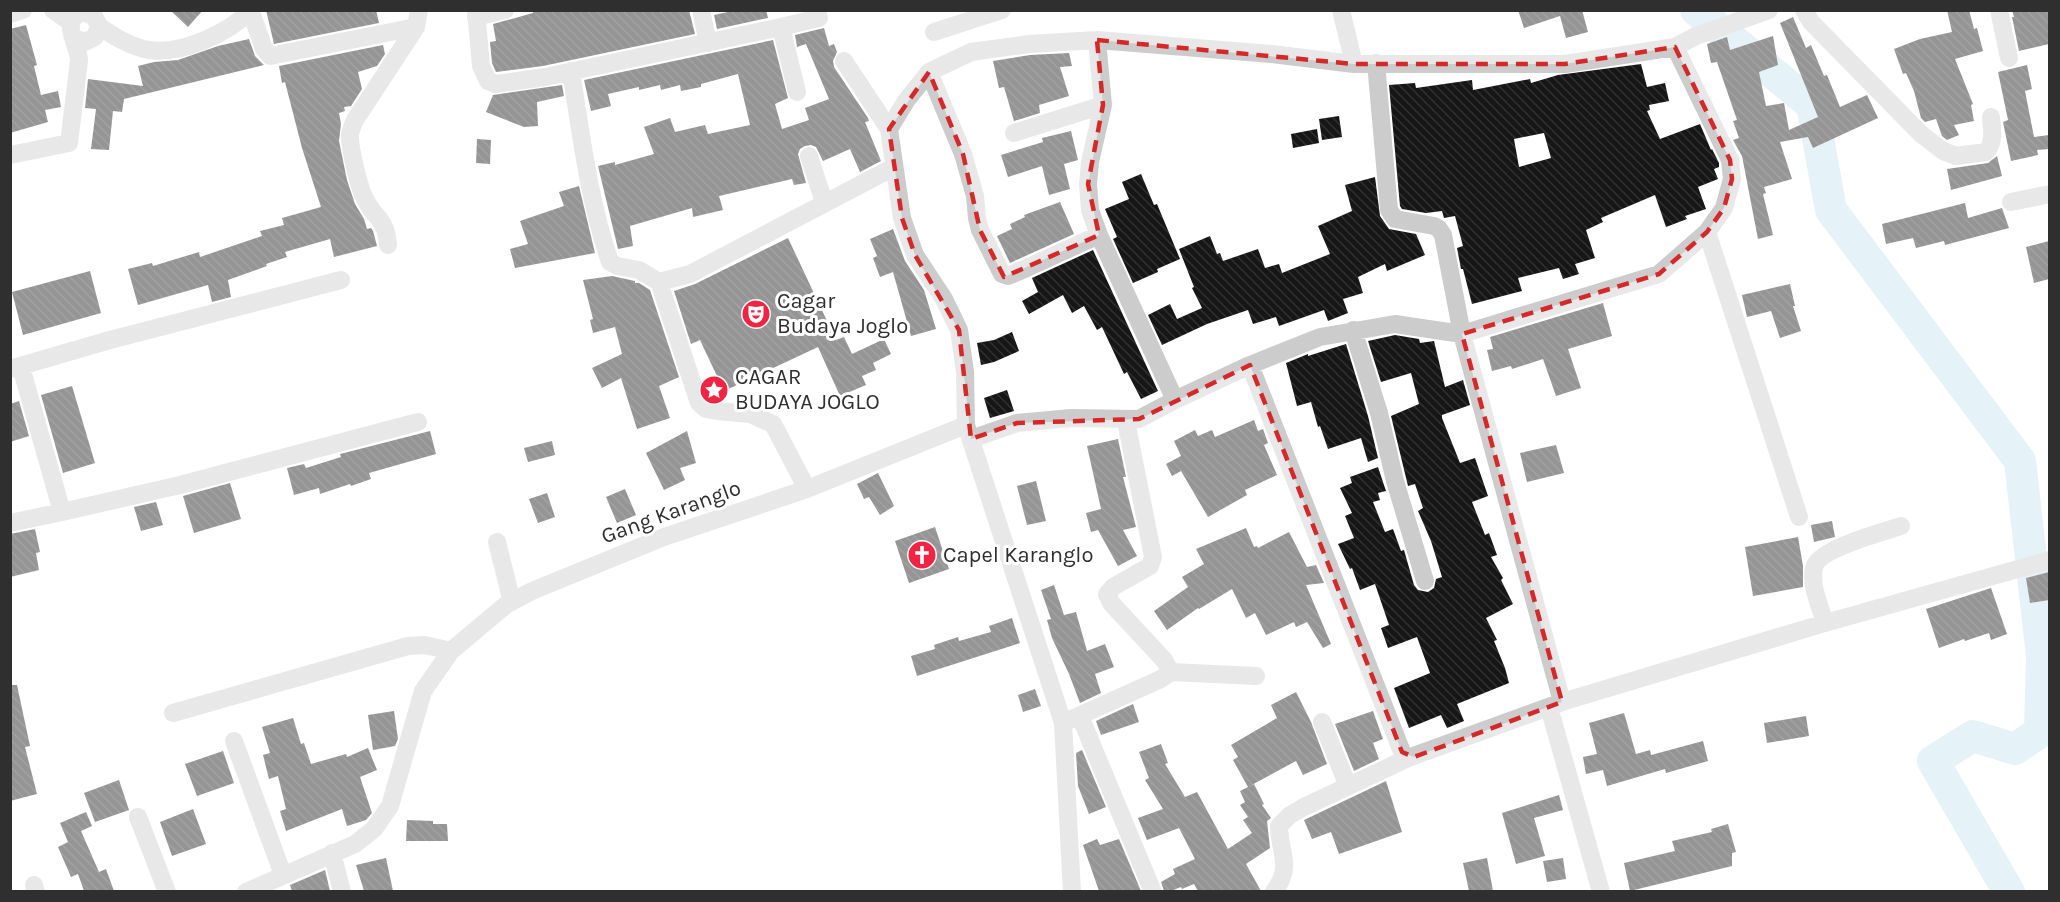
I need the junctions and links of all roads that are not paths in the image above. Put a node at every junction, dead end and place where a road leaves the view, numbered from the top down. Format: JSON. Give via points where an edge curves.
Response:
{"nodes":[{"id":1,"x":23,"y":10,"type":"edge"},
{"id":2,"x":53,"y":10,"type":"edge"},
{"id":3,"x":505,"y":10,"type":"edge"},
{"id":4,"x":701,"y":10,"type":"edge"},
{"id":5,"x":817,"y":10,"type":"edge"},
{"id":6,"x":1002,"y":10,"type":"edge"},
{"id":7,"x":1341,"y":10,"type":"edge"},
{"id":8,"x":1768,"y":10,"type":"edge"},
{"id":9,"x":1804,"y":10,"type":"edge"},
{"id":10,"x":1999,"y":10,"type":"edge"},
{"id":11,"x":251,"y":11,"type":"edge"},
{"id":12,"x":10,"y":14,"type":"edge"},
{"id":13,"x":476,"y":14,"type":"edge"},
{"id":14,"x":93,"y":16,"type":"edge"},
{"id":15,"x":418,"y":19,"type":"edge"},
{"id":16,"x":780,"y":27,"type":"junction"},
{"id":17,"x":72,"y":30,"type":"junction"},
{"id":18,"x":934,"y":32,"type":"dead end"},
{"id":19,"x":1097,"y":40,"type":"junction"},
{"id":20,"x":708,"y":44,"type":"junction"},
{"id":21,"x":1675,"y":47,"type":"junction"},
{"id":22,"x":2009,"y":58,"type":"dead end"},
{"id":23,"x":844,"y":61,"type":"dead end"},
{"id":24,"x":1376,"y":63,"type":"junction"},
{"id":25,"x":1354,"y":64,"type":"junction"},
{"id":26,"x":571,"y":70,"type":"junction"},
{"id":27,"x":925,"y":76,"type":"junction"},
{"id":28,"x":797,"y":92,"type":"dead end"},
{"id":29,"x":1103,"y":105,"type":"junction"},
{"id":30,"x":1991,"y":117,"type":"dead end"},
{"id":31,"x":889,"y":129,"type":"junction"},
{"id":32,"x":1014,"y":133,"type":"dead end"},
{"id":33,"x":10,"y":155,"type":"edge"},
{"id":34,"x":809,"y":156,"type":"dead end"},
{"id":35,"x":894,"y":167,"type":"junction"},
{"id":36,"x":2049,"y":194,"type":"edge"},
{"id":37,"x":824,"y":202,"type":"junction"},
{"id":38,"x":2011,"y":202,"type":"dead end"},
{"id":39,"x":1707,"y":232,"type":"junction"},
{"id":40,"x":1099,"y":235,"type":"junction"},
{"id":41,"x":388,"y":244,"type":"dead end"},
{"id":42,"x":341,"y":280,"type":"dead end"},
{"id":43,"x":660,"y":282,"type":"junction"},
{"id":44,"x":1353,"y":330,"type":"junction"},
{"id":45,"x":1462,"y":334,"type":"junction"},
{"id":46,"x":1250,"y":365,"type":"junction"},
{"id":47,"x":16,"y":368,"type":"edge"},
{"id":48,"x":1175,"y":400,"type":"junction"},
{"id":49,"x":1126,"y":421,"type":"junction"},
{"id":50,"x":418,"y":422,"type":"dead end"},
{"id":51,"x":969,"y":432,"type":"junction"},
{"id":52,"x":807,"y":489,"type":"junction"},
{"id":53,"x":62,"y":512,"type":"junction"},
{"id":54,"x":1798,"y":517,"type":"dead end"},
{"id":55,"x":10,"y":523,"type":"edge"},
{"id":56,"x":1901,"y":526,"type":"dead end"},
{"id":57,"x":497,"y":542,"type":"dead end"},
{"id":58,"x":2049,"y":560,"type":"edge"},
{"id":59,"x":1425,"y":581,"type":"dead end"},
{"id":60,"x":512,"y":602,"type":"junction"},
{"id":61,"x":1825,"y":623,"type":"junction"},
{"id":62,"x":451,"y":651,"type":"junction"},
{"id":63,"x":1167,"y":675,"type":"junction"},
{"id":64,"x":1256,"y":676,"type":"dead end"},
{"id":65,"x":1555,"y":704,"type":"junction"},
{"id":66,"x":173,"y":713,"type":"dead end"},
{"id":67,"x":1080,"y":716,"type":"junction"},
{"id":68,"x":1322,"y":722,"type":"dead end"},
{"id":69,"x":1063,"y":723,"type":"junction"},
{"id":70,"x":234,"y":741,"type":"dead end"},
{"id":71,"x":1408,"y":758,"type":"junction"},
{"id":72,"x":1348,"y":786,"type":"junction"},
{"id":73,"x":138,"y":817,"type":"dead end"},
{"id":74,"x":332,"y":853,"type":"junction"},
{"id":75,"x":283,"y":875,"type":"junction"},
{"id":76,"x":167,"y":891,"type":"edge"},
{"id":77,"x":246,"y":891,"type":"edge"},
{"id":78,"x":342,"y":891,"type":"edge"},
{"id":79,"x":1072,"y":891,"type":"edge"},
{"id":80,"x":1153,"y":891,"type":"edge"},
{"id":81,"x":1274,"y":891,"type":"edge"},
{"id":82,"x":1601,"y":891,"type":"edge"}],
"edges":[{"from":1,"to":12,"type":"street"},
{"from":2,"to":17,"type":"street"},
{"from":3,"to":13,"type":"street"},
{"from":4,"to":20,"type":"street"},
{"from":5,"to":16,"type":"street","via":[[819,18]]},
{"from":6,"to":18,"type":"street"},
{"from":7,"to":25,"type":"street"},
{"from":8,"to":21,"type":"street"},
{"from":9,"to":30,"type":"street","via":[[1879,92],[1943,151],[1956,156],[1986,152],[1992,140]]},
{"from":10,"to":22,"type":"street"},
{"from":11,"to":14,"type":"street","via":[[206,41],[188,47],[150,50],[114,37]]},
{"from":11,"to":15,"type":"street","via":[[270,56]]},
{"from":13,"to":26,"type":"street","via":[[481,66],[488,81],[496,84]]},
{"from":14,"to":17,"type":"street","via":[[78,14]]},
{"from":14,"to":17,"type":"street","via":[[95,37],[91,40],[79,41]]},
{"from":15,"to":41,"type":"street","via":[[350,132],[361,188],[382,220]]},
{"from":16,"to":20,"type":"street"},
{"from":16,"to":28,"type":"street"},
{"from":17,"to":33,"type":"street","via":[[79,61],[69,143]]},
{"from":19,"to":25,"type":"street"},
{"from":19,"to":27,"type":"street","via":[[971,52]]},
{"from":19,"to":29,"type":"street"},
{"from":20,"to":26,"type":"street"},
{"from":21,"to":24,"type":"street","via":[[1564,64]]},
{"from":21,"to":39,"type":"street","via":[[1730,160],[1732,178],[1724,208]]},
{"from":23,"to":31,"type":"street"},
{"from":24,"to":25,"type":"street"},
{"from":24,"to":45,"type":"street","via":[[1389,210],[1395,219],[1434,226],[1443,235]]},
{"from":26,"to":43,"type":"street","via":[[610,262],[639,270]]},
{"from":27,"to":31,"type":"street"},
{"from":27,"to":40,"type":"street","via":[[963,154],[977,218],[1002,274],[1020,272]]},
{"from":29,"to":32,"type":"street"},
{"from":29,"to":40,"type":"street","via":[[1088,184],[1090,210]]},
{"from":31,"to":35,"type":"street"},
{"from":34,"to":37,"type":"street"},
{"from":35,"to":37,"type":"street"},
{"from":35,"to":51,"type":"street","via":[[902,218],[915,255],[959,330]]},
{"from":36,"to":38,"type":"street"},
{"from":37,"to":43,"type":"street","via":[[699,269]]},
{"from":39,"to":45,"type":"street","via":[[1659,274]]},
{"from":39,"to":54,"type":"street"},
{"from":40,"to":48,"type":"street"},
{"from":42,"to":47,"type":"street"},
{"from":43,"to":52,"type":"street","via":[[699,403],[717,411],[750,414],[773,424]]},
{"from":44,"to":45,"type":"street","via":[[1395,324]]},
{"from":44,"to":46,"type":"street","via":[[1320,337]]},
{"from":44,"to":59,"type":"street"},
{"from":45,"to":65,"type":"street"},
{"from":46,"to":48,"type":"street"},
{"from":46,"to":71,"type":"street","via":[[1402,752]]},
{"from":47,"to":53,"type":"street"},
{"from":48,"to":49,"type":"street","via":[[1139,419]]},
{"from":49,"to":51,"type":"street","name":"Gang Karanglo","via":[[1071,418]]},
{"from":49,"to":63,"type":"street","via":[[1153,557],[1150,566],[1107,594],[1164,660]]},
{"from":50,"to":53,"type":"street","via":[[180,486]]},
{"from":51,"to":52,"type":"street","name":"Gang Karanglo"},
{"from":51,"to":69,"type":"street"},
{"from":52,"to":60,"type":"street","name":"Gang Karanglo","via":[[664,537]]},
{"from":53,"to":55,"type":"street"},
{"from":56,"to":61,"type":"street","via":[[1834,549],[1814,564],[1813,579]]},
{"from":57,"to":60,"type":"street"},
{"from":58,"to":61,"type":"street"},
{"from":60,"to":62,"type":"street","name":"Gang Karanglo"},
{"from":61,"to":65,"type":"street"},
{"from":62,"to":66,"type":"street","via":[[408,646]]},
{"from":62,"to":74,"type":"street","name":"Gang Karanglo","via":[[423,691],[390,806],[374,830],[355,844]]},
{"from":63,"to":64,"type":"street"},
{"from":63,"to":67,"type":"street"},
{"from":65,"to":71,"type":"street"},
{"from":65,"to":82,"type":"street"},
{"from":67,"to":69,"type":"street"},
{"from":67,"to":80,"type":"street"},
{"from":68,"to":72,"type":"street"},
{"from":69,"to":79,"type":"street"},
{"from":70,"to":75,"type":"street"},
{"from":71,"to":72,"type":"street"},
{"from":72,"to":81,"type":"street","via":[[1290,815],[1279,826],[1284,878]]},
{"from":73,"to":76,"type":"street"},
{"from":74,"to":75,"type":"street","name":"Gang Karanglo"},
{"from":74,"to":78,"type":"street"},
{"from":75,"to":77,"type":"street","name":"Gang Karanglo"}]}
